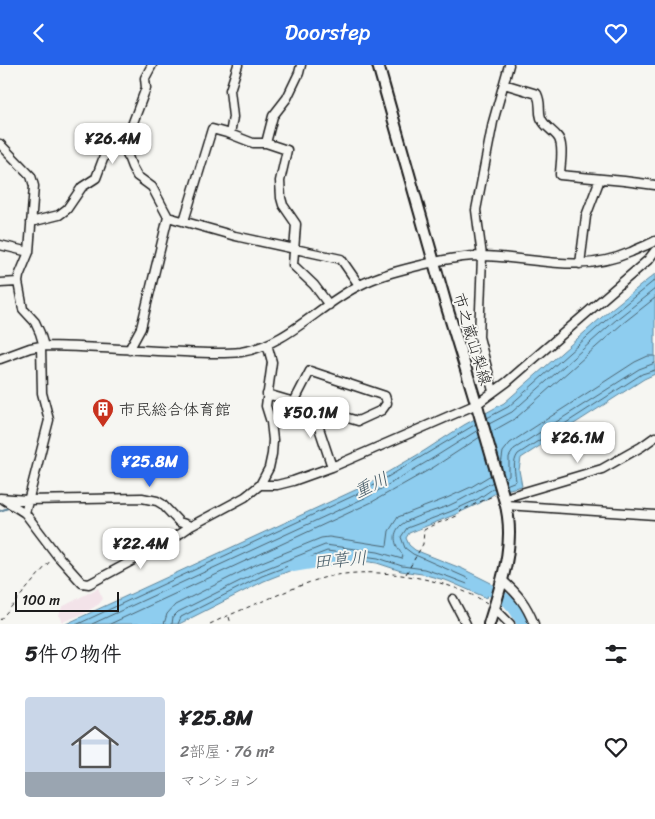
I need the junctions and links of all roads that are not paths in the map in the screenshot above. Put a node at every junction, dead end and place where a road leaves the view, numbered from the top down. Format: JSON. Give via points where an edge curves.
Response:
{"nodes":[{"id":1,"x":152,"y":65,"type":"edge"},
{"id":2,"x":238,"y":65,"type":"edge"},
{"id":3,"x":301,"y":65,"type":"edge"},
{"id":4,"x":378,"y":65,"type":"edge"},
{"id":5,"x":509,"y":65,"type":"edge"},
{"id":6,"x":504,"y":84,"type":"junction"},
{"id":7,"x":230,"y":134,"type":"junction"},
{"id":8,"x":126,"y":141,"type":"junction"},
{"id":9,"x":266,"y":143,"type":"junction"},
{"id":10,"x":0,"y":144,"type":"edge"},
{"id":11,"x":600,"y":179,"type":"junction"},
{"id":12,"x":655,"y":185,"type":"edge"},
{"id":13,"x":168,"y":217,"type":"junction"},
{"id":14,"x":184,"y":221,"type":"junction"},
{"id":15,"x":31,"y":223,"type":"junction"},
{"id":16,"x":0,"y":245,"type":"edge"},
{"id":17,"x":654,"y":246,"type":"edge"},
{"id":18,"x":294,"y":248,"type":"junction"},
{"id":19,"x":29,"y":253,"type":"junction"},
{"id":20,"x":482,"y":256,"type":"junction"},
{"id":21,"x":435,"y":262,"type":"junction"},
{"id":22,"x":580,"y":264,"type":"junction"},
{"id":23,"x":0,"y":283,"type":"edge"},
{"id":24,"x":18,"y":283,"type":"junction"},
{"id":25,"x":359,"y":285,"type":"junction"},
{"id":26,"x":329,"y":305,"type":"junction"},
{"id":27,"x":267,"y":344,"type":"junction"},
{"id":28,"x":41,"y":346,"type":"junction"},
{"id":29,"x":129,"y":350,"type":"junction"},
{"id":30,"x":0,"y":359,"type":"edge"},
{"id":31,"x":493,"y":391,"type":"junction"},
{"id":32,"x":267,"y":394,"type":"junction"},
{"id":33,"x":294,"y":402,"type":"junction"},
{"id":34,"x":478,"y":407,"type":"junction"},
{"id":35,"x":325,"y":411,"type":"junction"},
{"id":36,"x":655,"y":437,"type":"edge"},
{"id":37,"x":332,"y":467,"type":"junction"},
{"id":38,"x":260,"y":485,"type":"junction"},
{"id":39,"x":0,"y":498,"type":"edge"},
{"id":40,"x":503,"y":498,"type":"junction"},
{"id":41,"x":27,"y":500,"type":"junction"},
{"id":42,"x":25,"y":513,"type":"junction"},
{"id":43,"x":655,"y":515,"type":"edge"},
{"id":44,"x":191,"y":526,"type":"junction"},
{"id":45,"x":502,"y":582,"type":"junction"},
{"id":46,"x":453,"y":599,"type":"dead end"},
{"id":47,"x":494,"y":607,"type":"junction"},
{"id":48,"x":466,"y":624,"type":"edge"},
{"id":49,"x":489,"y":624,"type":"edge"},
{"id":50,"x":510,"y":624,"type":"edge"},
{"id":51,"x":534,"y":624,"type":"edge"}],
"edges":[{"from":1,"to":8,"type":"street"},
{"from":2,"to":7,"type":"street","via":[[230,90],[233,117]]},
{"from":3,"to":9,"type":"street","via":[[287,98],[274,116]]},
{"from":4,"to":21,"type":"main road","name":"市之蔵山梨線"},
{"from":5,"to":6,"type":"street"},
{"from":6,"to":11,"type":"street","via":[[537,94],[541,102],[540,115],[561,143],[560,175]]},
{"from":6,"to":20,"type":"street","via":[[476,210]]},
{"from":7,"to":9,"type":"street","via":[[253,143]]},
{"from":7,"to":14,"type":"street","via":[[212,129]]},
{"from":8,"to":13,"type":"street","via":[[132,167],[152,187]]},
{"from":8,"to":15,"type":"street","via":[[105,154],[96,178],[82,187],[67,209],[59,215]]},
{"from":9,"to":18,"type":"street","via":[[287,150],[280,181],[281,198],[296,224]]},
{"from":10,"to":15,"type":"street","via":[[31,176],[34,186]]},
{"from":11,"to":12,"type":"street"},
{"from":11,"to":22,"type":"street","via":[[586,216]]},
{"from":13,"to":14,"type":"street"},
{"from":13,"to":29,"type":"street","via":[[141,328]]},
{"from":14,"to":18,"type":"street","via":[[206,229]]},
{"from":15,"to":19,"type":"street"},
{"from":16,"to":19,"type":"street"},
{"from":17,"to":22,"type":"street","via":[[620,257]]},
{"from":17,"to":31,"type":"street","via":[[648,259]]},
{"from":18,"to":25,"type":"street","via":[[341,259]]},
{"from":18,"to":26,"type":"street","via":[[292,265],[314,285]]},
{"from":19,"to":24,"type":"street"},
{"from":20,"to":21,"type":"street"},
{"from":20,"to":22,"type":"street"},
{"from":20,"to":31,"type":"street","via":[[480,337]]},
{"from":21,"to":25,"type":"street"},
{"from":21,"to":34,"type":"main road","name":"市之蔵山梨線"},
{"from":23,"to":24,"type":"street"},
{"from":24,"to":28,"type":"street","via":[[23,309],[35,322],[43,343]]},
{"from":25,"to":26,"type":"street"},
{"from":26,"to":27,"type":"street"},
{"from":27,"to":29,"type":"street","via":[[229,353]]},
{"from":27,"to":32,"type":"street","via":[[272,362]]},
{"from":28,"to":29,"type":"street"},
{"from":28,"to":30,"type":"street"},
{"from":28,"to":41,"type":"street","via":[[42,393],[49,421]]},
{"from":31,"to":34,"type":"street"},
{"from":32,"to":33,"type":"street"},
{"from":32,"to":38,"type":"street","via":[[272,454]]},
{"from":33,"to":35,"type":"street"},
{"from":33,"to":35,"type":"street","via":[[310,371],[385,396],[387,403],[382,411],[358,421]]},
{"from":34,"to":37,"type":"street"},
{"from":34,"to":40,"type":"main road","name":"市之蔵山梨線","bridge":true},
{"from":35,"to":37,"type":"street","via":[[319,429]]},
{"from":36,"to":40,"type":"street","via":[[602,469]]},
{"from":37,"to":38,"type":"street","via":[[277,485]]},
{"from":38,"to":44,"type":"street","via":[[245,497]]},
{"from":39,"to":41,"type":"street"},
{"from":39,"to":42,"type":"street"},
{"from":40,"to":43,"type":"street"},
{"from":40,"to":45,"type":"main road","name":"市之蔵山梨線","via":[[510,522],[507,564]]},
{"from":41,"to":42,"type":"street"},
{"from":41,"to":44,"type":"street","via":[[157,501],[178,522]]},
{"from":42,"to":44,"type":"street","via":[[82,583],[90,584]]},
{"from":45,"to":47,"type":"main road","name":"市之蔵山梨線"},
{"from":45,"to":51,"type":"street","via":[[518,594]]},
{"from":46,"to":48,"type":"street"},
{"from":47,"to":49,"type":"main road","name":"市之蔵山梨線"},
{"from":47,"to":50,"type":"street"}]}
